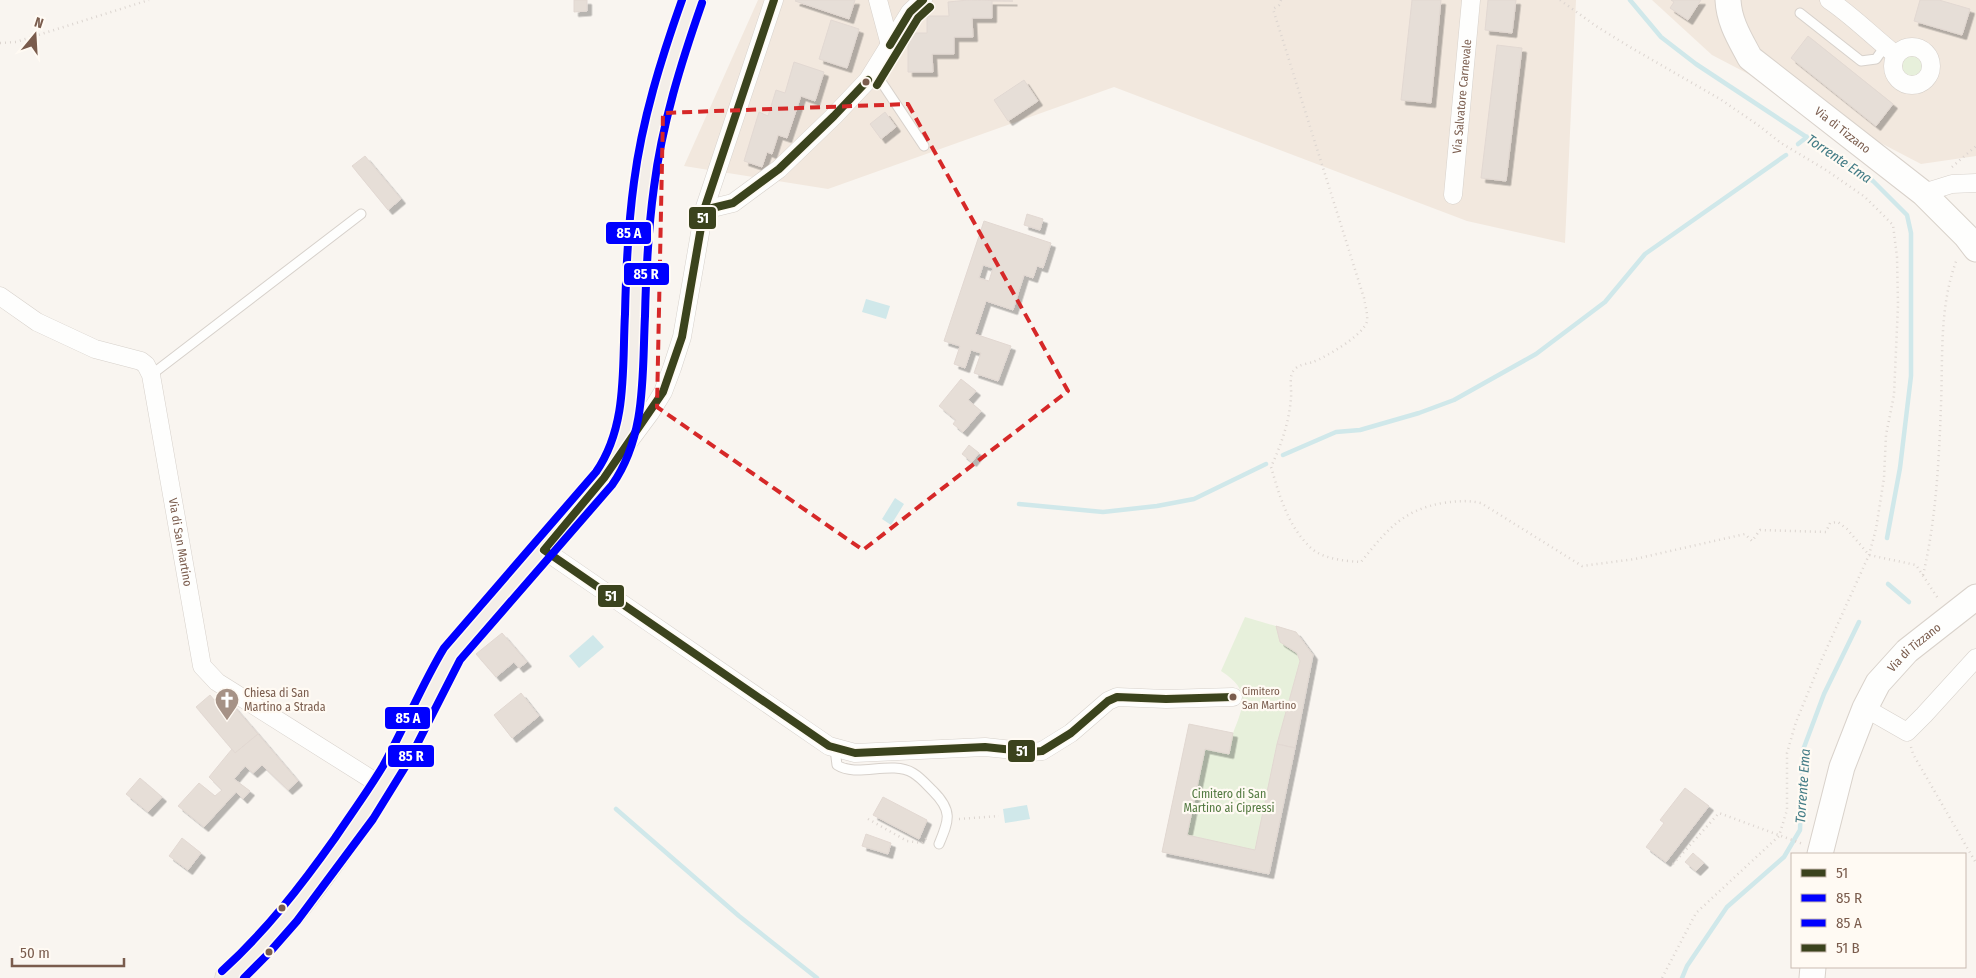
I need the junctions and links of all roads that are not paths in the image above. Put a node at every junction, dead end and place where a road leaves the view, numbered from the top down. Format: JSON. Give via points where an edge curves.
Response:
{"nodes":[{"id":1,"x":693,"y":0,"type":"edge"},
{"id":2,"x":774,"y":0,"type":"edge"},
{"id":3,"x":878,"y":0,"type":"edge"},
{"id":4,"x":923,"y":0,"type":"edge"},
{"id":5,"x":1471,"y":0,"type":"edge"},
{"id":6,"x":1728,"y":0,"type":"edge"},
{"id":7,"x":1829,"y":0,"type":"edge"},
{"id":8,"x":1800,"y":13,"type":"dead end"},
{"id":9,"x":890,"y":45,"type":"junction"},
{"id":10,"x":1890,"y":50,"type":"joint"},
{"id":11,"x":874,"y":71,"type":"junction"},
{"id":12,"x":924,"y":146,"type":"dead end"},
{"id":13,"x":1976,"y":183,"type":"edge"},
{"id":14,"x":1932,"y":190,"type":"junction"},
{"id":15,"x":1454,"y":195,"type":"dead end"},
{"id":16,"x":704,"y":210,"type":"junction"},
{"id":17,"x":361,"y":214,"type":"dead end"},
{"id":18,"x":1971,"y":243,"type":"edge"},
{"id":19,"x":0,"y":296,"type":"edge"},
{"id":20,"x":150,"y":375,"type":"junction"},
{"id":21,"x":619,"y":454,"type":"junction"},
{"id":22,"x":544,"y":550,"type":"junction"},
{"id":23,"x":1976,"y":597,"type":"edge"},
{"id":24,"x":1976,"y":658,"type":"edge"},
{"id":25,"x":1233,"y":697,"type":"dead end"},
{"id":26,"x":1865,"y":708,"type":"junction"},
{"id":27,"x":835,"y":748,"type":"junction"},
{"id":28,"x":382,"y":786,"type":"junction"},
{"id":29,"x":940,"y":841,"type":"road end"},
{"id":30,"x":1820,"y":852,"type":"edge"},
{"id":31,"x":229,"y":978,"type":"edge"}],
"edges":[{"from":1,"to":21,"type":"main road","via":[[669,69],[645,174],[631,397],[628,427]]},
{"from":2,"to":16,"type":"street"},
{"from":3,"to":9,"type":"street"},
{"from":4,"to":9,"type":"street","via":[[910,12]]},
{"from":5,"to":15,"type":"street","name":"Via Salvatore Carnevale"},
{"from":6,"to":14,"type":"street","name":"Via di Tizzano","via":[[1734,30],[1750,58]]},
{"from":7,"to":10,"type":"street"},
{"from":8,"to":10,"type":"lane","via":[[1861,61],[1876,59]]},
{"from":9,"to":11,"type":"street"},
{"from":11,"to":12,"type":"lane"},
{"from":11,"to":16,"type":"street","via":[[834,116],[779,169],[733,203]]},
{"from":13,"to":14,"type":"street","via":[[1952,184]]},
{"from":14,"to":18,"type":"street","name":"Via di Tizzano"},
{"from":16,"to":21,"type":"street","via":[[682,337],[672,368],[663,392]]},
{"from":17,"to":20,"type":"lane"},
{"from":19,"to":20,"type":"street","via":[[38,322],[95,349],[141,361]]},
{"from":20,"to":28,"type":"street","name":"Via di San Martino","via":[[202,666],[217,682]]},
{"from":21,"to":22,"type":"main road","via":[[604,478]]},
{"from":22,"to":27,"type":"street"},
{"from":22,"to":28,"type":"main road","via":[[452,654]]},
{"from":23,"to":26,"type":"street","name":"Via di Tizzano","via":[[1926,635],[1889,669]]},
{"from":24,"to":26,"type":"street","via":[[1907,732]]},
{"from":25,"to":27,"type":"street","via":[[1117,698],[1108,701],[1071,733],[1042,751],[984,747],[855,753]]},
{"from":26,"to":30,"type":"street","name":"Via di Tizzano","via":[[1842,767]]},
{"from":27,"to":29,"type":"lane","via":[[837,765],[845,770],[897,768],[912,772],[944,802],[948,813]]},
{"from":28,"to":31,"type":"main road","via":[[291,916]]}]}
